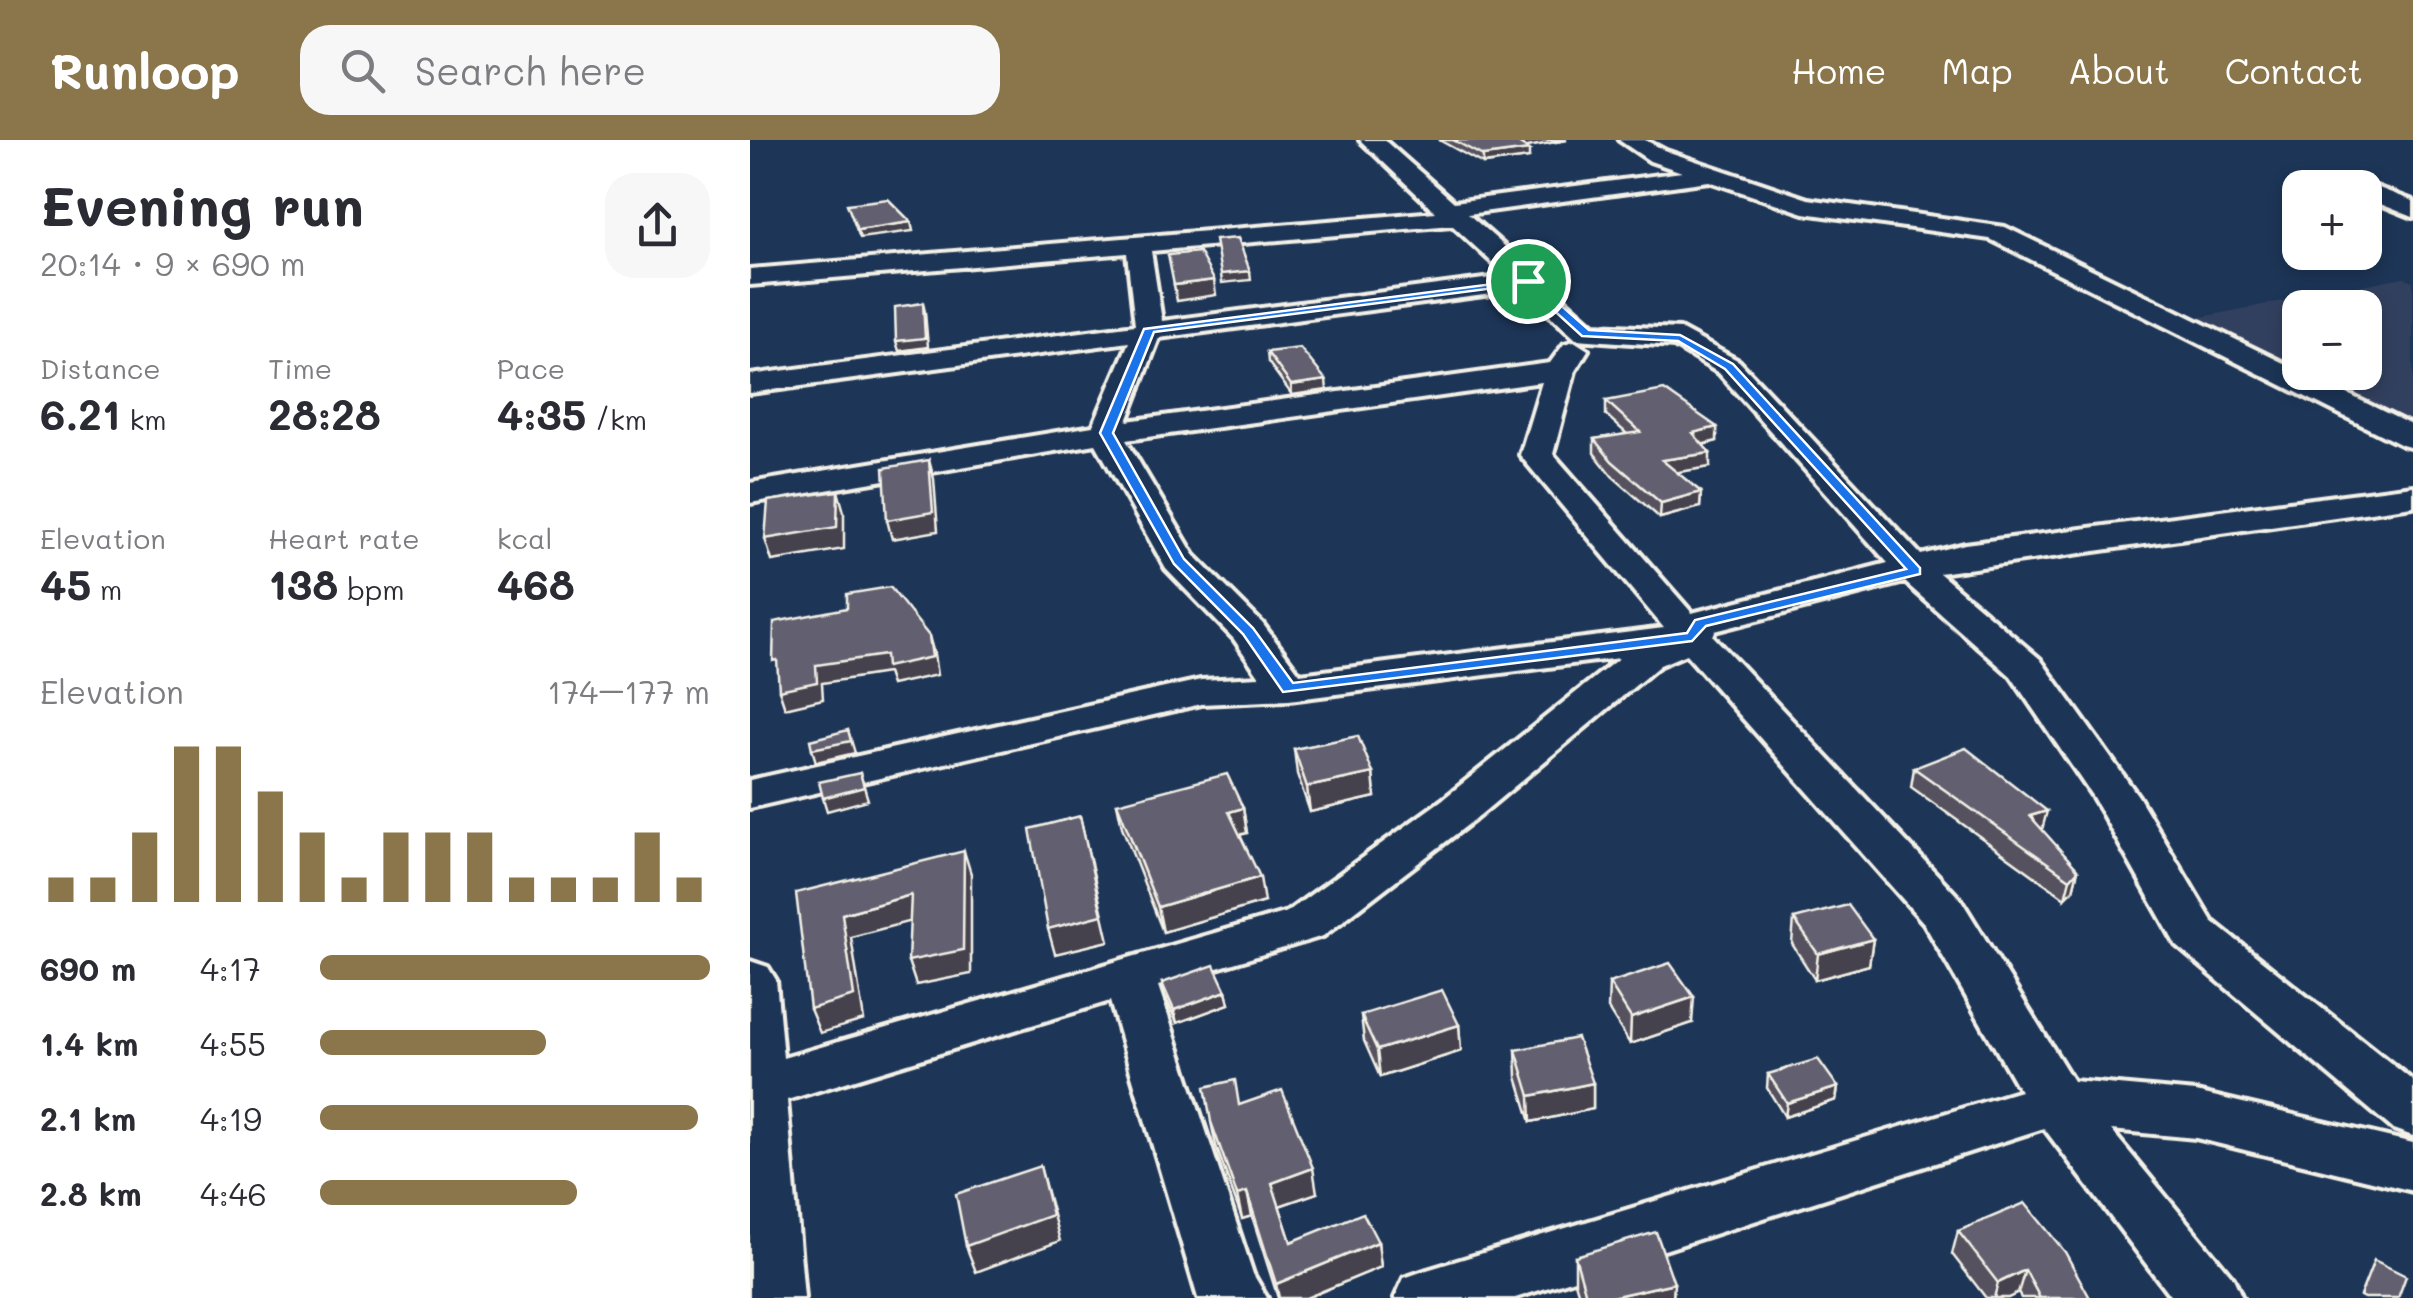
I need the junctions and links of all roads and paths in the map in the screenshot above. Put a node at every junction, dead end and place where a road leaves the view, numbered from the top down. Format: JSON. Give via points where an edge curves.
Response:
{"nodes":[{"id":1,"x":1371,"y":140,"type":"edge"},
{"id":2,"x":1630,"y":140,"type":"edge"},
{"id":3,"x":1712,"y":174,"type":"junction"},
{"id":4,"x":2382,"y":197,"type":"edge"},
{"id":5,"x":2413,"y":210,"type":"edge"},
{"id":6,"x":1450,"y":214,"type":"junction"},
{"id":7,"x":1138,"y":244,"type":"junction"},
{"id":8,"x":750,"y":277,"type":"edge"},
{"id":9,"x":1529,"y":281,"type":"junction"},
{"id":10,"x":1149,"y":329,"type":"junction"},
{"id":11,"x":1586,"y":333,"type":"junction"},
{"id":12,"x":1560,"y":371,"type":"junction"},
{"id":13,"x":750,"y":384,"type":"edge"},
{"id":14,"x":1106,"y":433,"type":"junction"},
{"id":15,"x":2413,"y":438,"type":"edge"},
{"id":16,"x":750,"y":493,"type":"edge"},
{"id":17,"x":2413,"y":496,"type":"edge"},
{"id":18,"x":1915,"y":571,"type":"junction"},
{"id":19,"x":1692,"y":637,"type":"junction"},
{"id":20,"x":1289,"y":688,"type":"junction"},
{"id":21,"x":750,"y":794,"type":"edge"},
{"id":22,"x":1128,"y":974,"type":"junction"},
{"id":23,"x":750,"y":980,"type":"edge"},
{"id":24,"x":753,"y":1088,"type":"edge"},
{"id":25,"x":2056,"y":1102,"type":"junction"},
{"id":26,"x":2413,"y":1114,"type":"edge"},
{"id":27,"x":2413,"y":1167,"type":"edge"},
{"id":28,"x":772,"y":1298,"type":"edge"},
{"id":29,"x":1236,"y":1298,"type":"edge"},
{"id":30,"x":1426,"y":1298,"type":"edge"},
{"id":31,"x":2210,"y":1298,"type":"edge"}],
"edges":[{"from":1,"to":6,"type":"street"},
{"from":2,"to":3,"type":"street"},
{"from":3,"to":6,"type":"street"},
{"from":3,"to":15,"type":"street","via":[[1804,206],[1996,232]]},
{"from":4,"to":5,"type":"street"},
{"from":6,"to":7,"type":"street"},
{"from":6,"to":9,"type":"street"},
{"from":7,"to":8,"type":"street"},
{"from":7,"to":10,"type":"street"},
{"from":9,"to":10,"type":"street"},
{"from":9,"to":11,"type":"street"},
{"from":10,"to":13,"type":"street"},
{"from":10,"to":14,"type":"street"},
{"from":11,"to":12,"type":"street"},
{"from":11,"to":18,"type":"street","via":[[1680,338],[1729,367]]},
{"from":12,"to":14,"type":"street"},
{"from":12,"to":19,"type":"street","via":[[1536,455]]},
{"from":14,"to":16,"type":"street"},
{"from":14,"to":20,"type":"street","via":[[1178,561],[1248,631]]},
{"from":17,"to":18,"type":"street","via":[[1965,555]]},
{"from":18,"to":19,"type":"street","via":[[1700,623]]},
{"from":18,"to":26,"type":"street","via":[[2026,668],[2115,796],[2194,932]]},
{"from":19,"to":20,"type":"street"},
{"from":19,"to":22,"type":"street","via":[[1646,656],[1305,924]]},
{"from":19,"to":25,"type":"street","via":[[1942,912]]},
{"from":20,"to":21,"type":"street","via":[[1202,692]]},
{"from":22,"to":24,"type":"street"},
{"from":22,"to":29,"type":"street","via":[[1228,1290]]},
{"from":23,"to":24,"type":"street"},
{"from":24,"to":28,"type":"street"},
{"from":25,"to":27,"type":"street","via":[[2196,1114]]},
{"from":25,"to":30,"type":"street"},
{"from":25,"to":31,"type":"street"}]}
